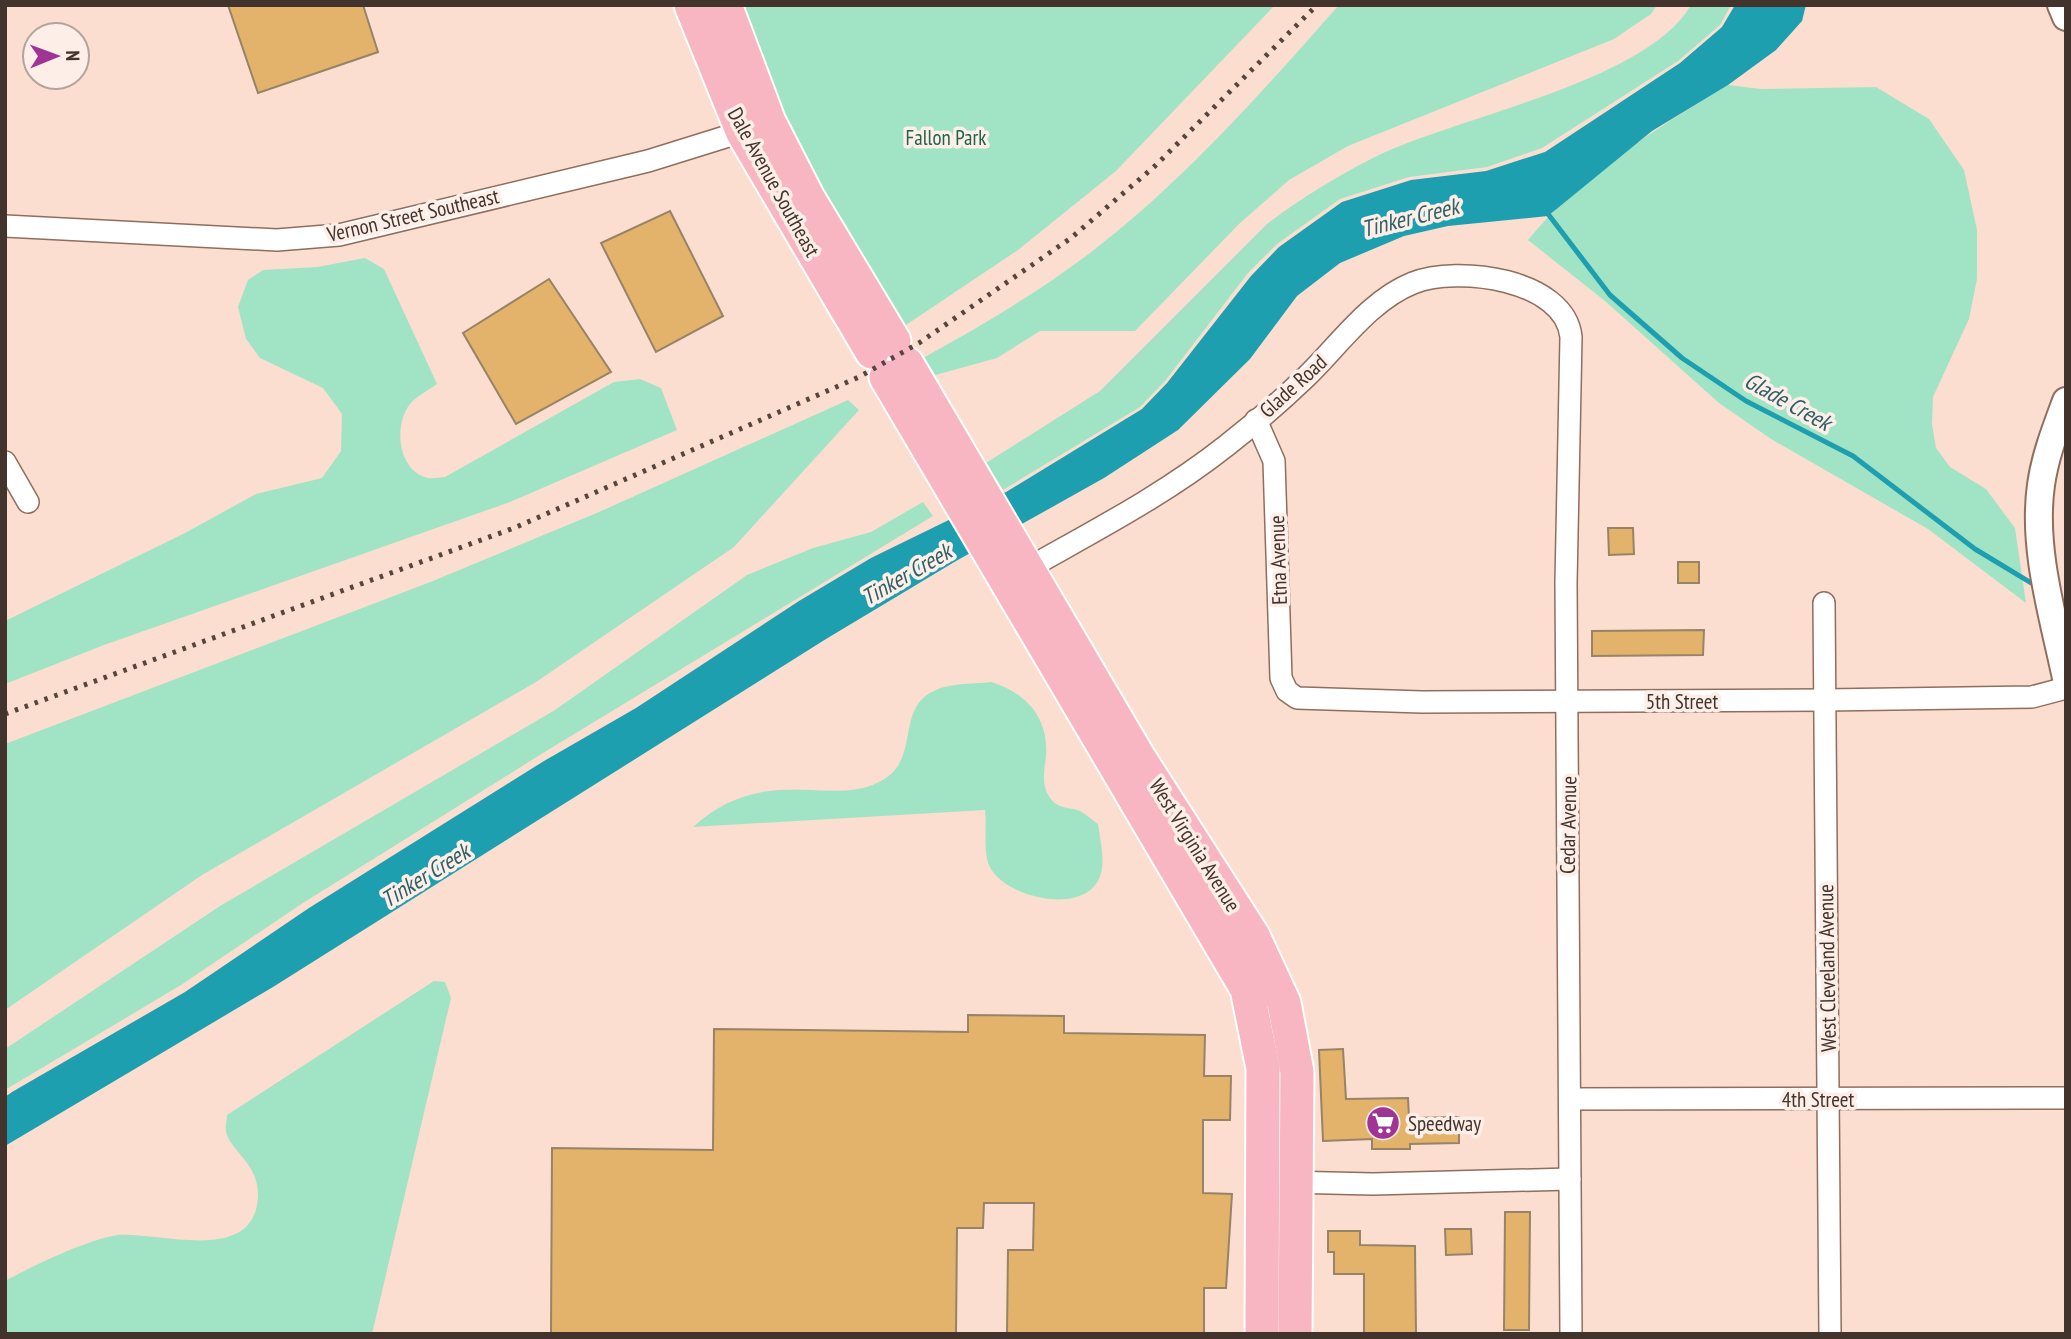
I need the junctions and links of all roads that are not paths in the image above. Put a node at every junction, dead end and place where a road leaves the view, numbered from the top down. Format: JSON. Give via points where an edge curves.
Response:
{"nodes":[{"id":1,"x":691,"y":5,"type":"edge"},
{"id":2,"x":725,"y":5,"type":"edge"},
{"id":3,"x":756,"y":127,"type":"junction"},
{"id":4,"x":5,"y":226,"type":"edge"},
{"id":5,"x":1566,"y":317,"type":"joint"},
{"id":6,"x":2066,"y":401,"type":"edge"},
{"id":7,"x":1256,"y":420,"type":"junction"},
{"id":8,"x":932,"y":423,"type":"joint"},
{"id":9,"x":5,"y":462,"type":"edge"},
{"id":10,"x":28,"y":502,"type":"dead end"},
{"id":11,"x":1014,"y":563,"type":"junction"},
{"id":12,"x":1824,"y":603,"type":"dead end"},
{"id":13,"x":2066,"y":678,"type":"edge"},
{"id":14,"x":2066,"y":688,"type":"edge"},
{"id":15,"x":1297,"y":698,"type":"joint"},
{"id":16,"x":1825,"y":700,"type":"junction"},
{"id":17,"x":1568,"y":701,"type":"junction"},
{"id":18,"x":2066,"y":1098,"type":"edge"},
{"id":19,"x":1570,"y":1099,"type":"junction"},
{"id":20,"x":1829,"y":1099,"type":"junction"},
{"id":21,"x":1570,"y":1179,"type":"junction"},
{"id":22,"x":1279,"y":1181,"type":"junction"},
{"id":23,"x":1262,"y":1334,"type":"edge"},
{"id":24,"x":1295,"y":1334,"type":"edge"},
{"id":25,"x":1571,"y":1334,"type":"edge"},
{"id":26,"x":1830,"y":1334,"type":"edge"}],
"edges":[{"from":1,"to":3,"type":"main road","name":"Dale Avenue Southeast"},
{"from":2,"to":3,"type":"main road","name":"Dale Avenue Southeast"},
{"from":3,"to":4,"type":"street","name":"Vernon Street Southeast","via":[[649,161],[339,235],[308,239],[193,237]]},
{"from":3,"to":8,"type":"main road","name":"Dale Avenue Southeast"},
{"from":5,"to":7,"type":"street","name":"Glade Road","via":[[1537,295],[1490,277],[1438,276],[1414,282],[1383,300]]},
{"from":5,"to":17,"type":"street","name":"Cedar Avenue","via":[[1571,337]]},
{"from":6,"to":13,"type":"street","via":[[2041,484],[2039,522]]},
{"from":7,"to":11,"type":"street","name":"Glade Road","via":[[1133,510]]},
{"from":7,"to":15,"type":"street","name":"Etna Avenue","via":[[1274,461],[1282,678],[1287,691]]},
{"from":8,"to":11,"type":"main road","name":"West Virginia Avenue"},
{"from":9,"to":10,"type":"street"},
{"from":11,"to":22,"type":"main road","name":"West Virginia Avenue","via":[[1247,989],[1264,1068]]},
{"from":12,"to":16,"type":"street","name":"West Cleveland Avenue"},
{"from":14,"to":16,"type":"street","name":"5th Street","via":[[2032,697]]},
{"from":15,"to":17,"type":"street","name":"5th Street"},
{"from":16,"to":17,"type":"street","name":"5th Street"},
{"from":16,"to":20,"type":"street","name":"West Cleveland Avenue"},
{"from":17,"to":19,"type":"street","name":"Cedar Avenue"},
{"from":18,"to":20,"type":"street","name":"4th Street"},
{"from":19,"to":20,"type":"street","name":"4th Street"},
{"from":19,"to":21,"type":"street","name":"Cedar Avenue"},
{"from":20,"to":26,"type":"street","name":"West Cleveland Avenue"},
{"from":21,"to":22,"type":"street","via":[[1373,1184]]},
{"from":21,"to":25,"type":"street","name":"Cedar Avenue"},
{"from":22,"to":23,"type":"main road","name":"West Virginia Avenue"},
{"from":22,"to":24,"type":"main road","name":"West Virginia Avenue"}]}
